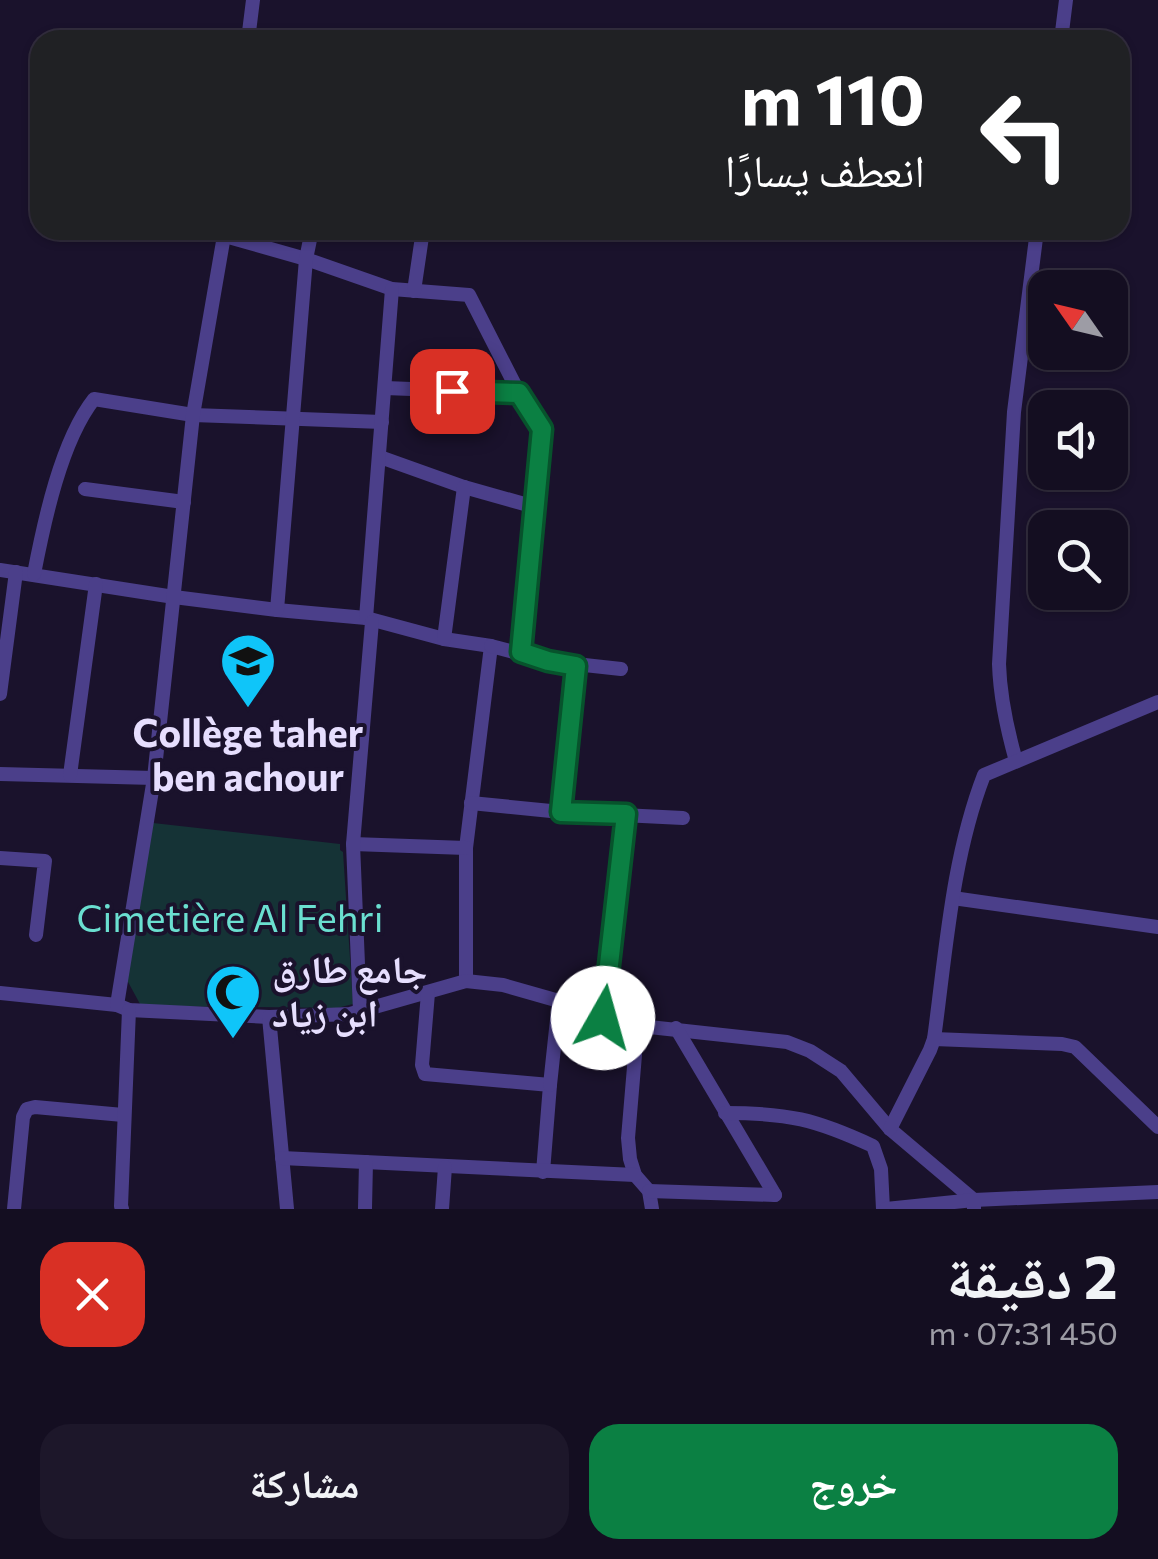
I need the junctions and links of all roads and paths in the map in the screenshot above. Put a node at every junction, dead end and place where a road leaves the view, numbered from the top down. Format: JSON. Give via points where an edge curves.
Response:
{"nodes":[{"id":1,"x":253,"y":0,"type":"edge"},
{"id":2,"x":1066,"y":0,"type":"edge"},
{"id":3,"x":249,"y":30,"type":"edge"},
{"id":4,"x":1063,"y":30,"type":"edge"},
{"id":5,"x":224,"y":240,"type":"edge"},
{"id":6,"x":247,"y":240,"type":"edge"},
{"id":7,"x":310,"y":240,"type":"edge"},
{"id":8,"x":422,"y":240,"type":"edge"},
{"id":9,"x":1037,"y":240,"type":"edge"},
{"id":10,"x":306,"y":259,"type":"junction"},
{"id":11,"x":392,"y":289,"type":"junction"},
{"id":12,"x":414,"y":291,"type":"junction"},
{"id":13,"x":385,"y":388,"type":"junction"},
{"id":14,"x":519,"y":393,"type":"junction"},
{"id":15,"x":193,"y":415,"type":"junction"},
{"id":16,"x":292,"y":418,"type":"junction"},
{"id":17,"x":382,"y":422,"type":"junction"},
{"id":18,"x":380,"y":458,"type":"junction"},
{"id":19,"x":464,"y":487,"type":"junction"},
{"id":20,"x":86,"y":489,"type":"dead end"},
{"id":21,"x":184,"y":502,"type":"junction"},
{"id":22,"x":536,"y":507,"type":"junction"},
{"id":23,"x":8,"y":571,"type":"edge"},
{"id":24,"x":34,"y":574,"type":"junction"},
{"id":25,"x":96,"y":584,"type":"junction"},
{"id":26,"x":174,"y":597,"type":"junction"},
{"id":27,"x":277,"y":610,"type":"junction"},
{"id":28,"x":369,"y":620,"type":"junction"},
{"id":29,"x":444,"y":639,"type":"junction"},
{"id":30,"x":491,"y":646,"type":"junction"},
{"id":31,"x":521,"y":652,"type":"junction"},
{"id":32,"x":2,"y":664,"type":"edge"},
{"id":33,"x":576,"y":666,"type":"junction"},
{"id":34,"x":621,"y":670,"type":"dead end"},
{"id":35,"x":0,"y":694,"type":"edge"},
{"id":36,"x":1158,"y":702,"type":"edge"},
{"id":37,"x":1016,"y":761,"type":"junction"},
{"id":38,"x":0,"y":774,"type":"edge"},
{"id":39,"x":70,"y":776,"type":"junction"},
{"id":40,"x":154,"y":778,"type":"junction"},
{"id":41,"x":471,"y":803,"type":"junction"},
{"id":42,"x":561,"y":812,"type":"junction"},
{"id":43,"x":626,"y":814,"type":"junction"},
{"id":44,"x":683,"y":818,"type":"dead end"},
{"id":45,"x":353,"y":844,"type":"junction"},
{"id":46,"x":466,"y":848,"type":"junction"},
{"id":47,"x":0,"y":858,"type":"edge"},
{"id":48,"x":953,"y":898,"type":"junction"},
{"id":49,"x":1158,"y":927,"type":"edge"},
{"id":50,"x":36,"y":935,"type":"dead end"},
{"id":51,"x":466,"y":981,"type":"junction"},
{"id":52,"x":0,"y":992,"type":"edge"},
{"id":53,"x":428,"y":992,"type":"junction"},
{"id":54,"x":559,"y":1001,"type":"junction"},
{"id":55,"x":123,"y":1007,"type":"junction"},
{"id":56,"x":360,"y":1012,"type":"junction"},
{"id":57,"x":269,"y":1017,"type":"junction"},
{"id":58,"x":603,"y":1018,"type":"junction"},
{"id":59,"x":631,"y":1025,"type":"junction"},
{"id":60,"x":676,"y":1028,"type":"junction"},
{"id":61,"x":934,"y":1039,"type":"junction"},
{"id":62,"x":550,"y":1085,"type":"junction"},
{"id":63,"x":725,"y":1113,"type":"junction"},
{"id":64,"x":123,"y":1116,"type":"junction"},
{"id":65,"x":1158,"y":1127,"type":"edge"},
{"id":66,"x":890,"y":1129,"type":"junction"},
{"id":67,"x":282,"y":1158,"type":"junction"},
{"id":68,"x":366,"y":1162,"type":"junction"},
{"id":69,"x":444,"y":1167,"type":"junction"},
{"id":70,"x":542,"y":1172,"type":"junction"},
{"id":71,"x":635,"y":1174,"type":"junction"},
{"id":72,"x":649,"y":1191,"type":"junction"},
{"id":73,"x":1158,"y":1192,"type":"edge"},
{"id":74,"x":768,"y":1200,"type":"edge"},
{"id":75,"x":1067,"y":1202,"type":"edge"},
{"id":76,"x":974,"y":1204,"type":"edge"},
{"id":77,"x":121,"y":1208,"type":"edge"},
{"id":78,"x":365,"y":1208,"type":"edge"},
{"id":79,"x":14,"y":1209,"type":"edge"},
{"id":80,"x":287,"y":1209,"type":"edge"},
{"id":81,"x":442,"y":1209,"type":"edge"},
{"id":82,"x":652,"y":1209,"type":"edge"},
{"id":83,"x":885,"y":1209,"type":"edge"}],
"edges":[{"from":1,"to":3,"type":"street"},
{"from":2,"to":4,"type":"street"},
{"from":5,"to":15,"type":"street"},
{"from":6,"to":10,"type":"street"},
{"from":7,"to":10,"type":"street"},
{"from":8,"to":12,"type":"street"},
{"from":9,"to":37,"type":"street","via":[[1014,412],[1000,645],[999,685]]},
{"from":10,"to":11,"type":"street"},
{"from":10,"to":16,"type":"street"},
{"from":11,"to":12,"type":"street"},
{"from":11,"to":13,"type":"street"},
{"from":12,"to":14,"type":"street","via":[[469,295]]},
{"from":13,"to":14,"type":"street"},
{"from":13,"to":17,"type":"street"},
{"from":14,"to":22,"type":"street","via":[[542,429]]},
{"from":15,"to":16,"type":"street"},
{"from":15,"to":21,"type":"street"},
{"from":15,"to":24,"type":"street","via":[[94,399],[52,496]]},
{"from":16,"to":17,"type":"street"},
{"from":16,"to":27,"type":"street"},
{"from":17,"to":18,"type":"street"},
{"from":18,"to":19,"type":"street"},
{"from":18,"to":28,"type":"street"},
{"from":19,"to":22,"type":"street"},
{"from":19,"to":29,"type":"street"},
{"from":20,"to":21,"type":"street"},
{"from":21,"to":26,"type":"street"},
{"from":22,"to":31,"type":"street"},
{"from":23,"to":24,"type":"street"},
{"from":23,"to":32,"type":"street"},
{"from":24,"to":25,"type":"street"},
{"from":25,"to":26,"type":"street"},
{"from":25,"to":39,"type":"street"},
{"from":26,"to":27,"type":"street"},
{"from":26,"to":40,"type":"street"},
{"from":27,"to":28,"type":"street"},
{"from":28,"to":29,"type":"street"},
{"from":28,"to":45,"type":"street"},
{"from":29,"to":30,"type":"street"},
{"from":30,"to":31,"type":"street"},
{"from":30,"to":41,"type":"street"},
{"from":31,"to":33,"type":"street"},
{"from":32,"to":35,"type":"street"},
{"from":33,"to":34,"type":"street"},
{"from":33,"to":42,"type":"street"},
{"from":36,"to":37,"type":"street"},
{"from":37,"to":48,"type":"street","via":[[984,775]]},
{"from":38,"to":39,"type":"street"},
{"from":39,"to":40,"type":"street"},
{"from":40,"to":55,"type":"street"},
{"from":41,"to":42,"type":"street"},
{"from":41,"to":46,"type":"street"},
{"from":42,"to":43,"type":"street"},
{"from":43,"to":44,"type":"street"},
{"from":43,"to":58,"type":"street"},
{"from":45,"to":46,"type":"street"},
{"from":45,"to":56,"type":"street"},
{"from":46,"to":51,"type":"street"},
{"from":47,"to":50,"type":"street","via":[[45,861]]},
{"from":48,"to":49,"type":"street"},
{"from":48,"to":61,"type":"street"},
{"from":51,"to":53,"type":"street"},
{"from":51,"to":54,"type":"street"},
{"from":52,"to":55,"type":"street"},
{"from":53,"to":56,"type":"street"},
{"from":53,"to":62,"type":"street","via":[[425,1074]]},
{"from":54,"to":58,"type":"street"},
{"from":54,"to":62,"type":"street"},
{"from":55,"to":57,"type":"street"},
{"from":55,"to":64,"type":"street"},
{"from":56,"to":57,"type":"street"},
{"from":57,"to":67,"type":"street"},
{"from":58,"to":59,"type":"street"},
{"from":59,"to":60,"type":"street"},
{"from":59,"to":71,"type":"street","via":[[636,1054],[628,1138]]},
{"from":60,"to":63,"type":"street"},
{"from":60,"to":66,"type":"street","via":[[810,1050],[842,1070]]},
{"from":61,"to":65,"type":"street","via":[[1074,1047]]},
{"from":61,"to":66,"type":"street"},
{"from":62,"to":70,"type":"street"},
{"from":63,"to":74,"type":"street"},
{"from":63,"to":83,"type":"street","via":[[800,1118],[873,1146]]},
{"from":64,"to":77,"type":"street"},
{"from":64,"to":79,"type":"street","via":[[27,1109]]},
{"from":66,"to":76,"type":"street"},
{"from":67,"to":68,"type":"street"},
{"from":67,"to":80,"type":"street"},
{"from":68,"to":69,"type":"street"},
{"from":68,"to":78,"type":"street"},
{"from":69,"to":70,"type":"street"},
{"from":69,"to":81,"type":"street"},
{"from":70,"to":71,"type":"street"},
{"from":71,"to":72,"type":"street"},
{"from":72,"to":74,"type":"street"},
{"from":72,"to":82,"type":"street"},
{"from":73,"to":75,"type":"street"},
{"from":75,"to":76,"type":"street"},
{"from":76,"to":83,"type":"street"}]}
